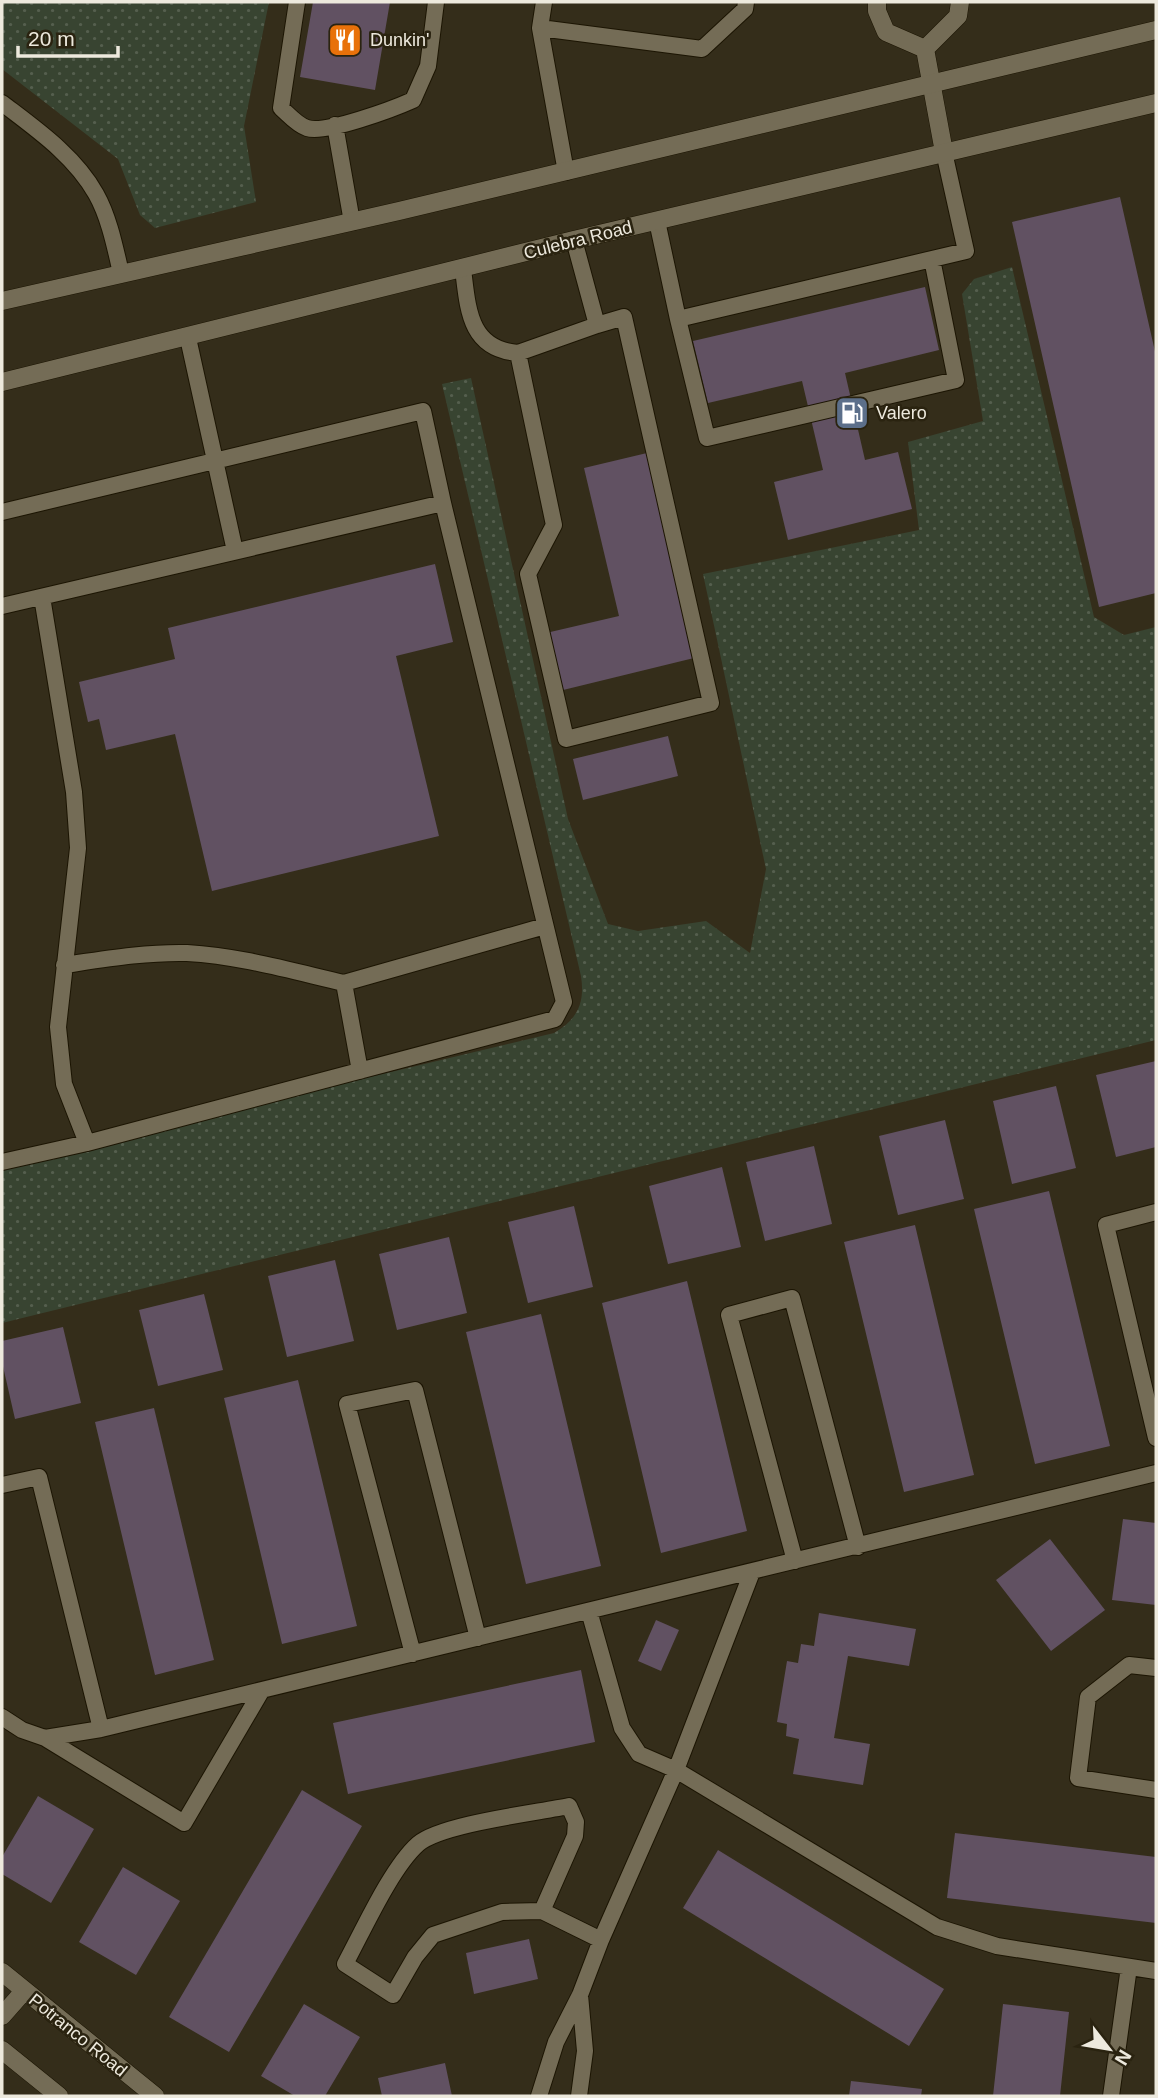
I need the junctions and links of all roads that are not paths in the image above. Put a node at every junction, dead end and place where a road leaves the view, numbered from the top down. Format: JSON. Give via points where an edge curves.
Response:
{"nodes":[{"id":1,"x":297,"y":2,"type":"edge"},
{"id":2,"x":436,"y":2,"type":"edge"},
{"id":3,"x":544,"y":2,"type":"edge"},
{"id":4,"x":746,"y":2,"type":"edge"},
{"id":5,"x":877,"y":2,"type":"edge"},
{"id":6,"x":960,"y":2,"type":"edge"},
{"id":7,"x":540,"y":28,"type":"junction"},
{"id":8,"x":1156,"y":30,"type":"edge"},
{"id":9,"x":925,"y":50,"type":"junction"},
{"id":10,"x":931,"y":84,"type":"junction"},
{"id":11,"x":2,"y":103,"type":"edge"},
{"id":12,"x":1156,"y":103,"type":"edge"},
{"id":13,"x":335,"y":125,"type":"junction"},
{"id":14,"x":944,"y":152,"type":"junction"},
{"id":15,"x":566,"y":172,"type":"junction"},
{"id":16,"x":657,"y":221,"type":"junction"},
{"id":17,"x":352,"y":222,"type":"junction"},
{"id":18,"x":574,"y":240,"type":"junction"},
{"id":19,"x":932,"y":259,"type":"junction"},
{"id":20,"x":463,"y":269,"type":"junction"},
{"id":21,"x":121,"y":273,"type":"junction"},
{"id":22,"x":2,"y":301,"type":"edge"},
{"id":23,"x":678,"y":319,"type":"junction"},
{"id":24,"x":597,"y":325,"type":"junction"},
{"id":25,"x":188,"y":338,"type":"junction"},
{"id":26,"x":518,"y":353,"type":"junction"},
{"id":27,"x":2,"y":382,"type":"edge"},
{"id":28,"x":215,"y":459,"type":"junction"},
{"id":29,"x":443,"y":503,"type":"junction"},
{"id":30,"x":2,"y":512,"type":"edge"},
{"id":31,"x":235,"y":551,"type":"junction"},
{"id":32,"x":41,"y":597,"type":"junction"},
{"id":33,"x":2,"y":606,"type":"edge"},
{"id":34,"x":545,"y":926,"type":"junction"},
{"id":35,"x":64,"y":965,"type":"junction"},
{"id":36,"x":344,"y":983,"type":"junction"},
{"id":37,"x":360,"y":1071,"type":"junction"},
{"id":38,"x":88,"y":1143,"type":"junction"},
{"id":39,"x":2,"y":1163,"type":"edge"},
{"id":40,"x":1156,"y":1212,"type":"edge"},
{"id":41,"x":1156,"y":1438,"type":"edge"},
{"id":42,"x":1156,"y":1473,"type":"edge"},
{"id":43,"x":2,"y":1485,"type":"edge"},
{"id":44,"x":858,"y":1547,"type":"junction"},
{"id":45,"x":795,"y":1561,"type":"junction"},
{"id":46,"x":752,"y":1572,"type":"junction"},
{"id":47,"x":589,"y":1611,"type":"junction"},
{"id":48,"x":478,"y":1638,"type":"junction"},
{"id":49,"x":413,"y":1654,"type":"junction"},
{"id":50,"x":1156,"y":1668,"type":"edge"},
{"id":51,"x":262,"y":1690,"type":"junction"},
{"id":52,"x":2,"y":1717,"type":"edge"},
{"id":53,"x":101,"y":1729,"type":"junction"},
{"id":54,"x":45,"y":1738,"type":"junction"},
{"id":55,"x":676,"y":1770,"type":"junction"},
{"id":56,"x":1156,"y":1790,"type":"edge"},
{"id":57,"x":542,"y":1911,"type":"junction"},
{"id":58,"x":601,"y":1940,"type":"junction"},
{"id":59,"x":1129,"y":1967,"type":"junction"},
{"id":60,"x":1156,"y":1971,"type":"edge"},
{"id":61,"x":2,"y":1972,"type":"edge"},
{"id":62,"x":23,"y":1991,"type":"junction"},
{"id":63,"x":580,"y":1995,"type":"junction"},
{"id":64,"x":2,"y":2016,"type":"edge"},
{"id":65,"x":2,"y":2050,"type":"edge"},
{"id":66,"x":59,"y":2096,"type":"edge"},
{"id":67,"x":155,"y":2096,"type":"edge"},
{"id":68,"x":539,"y":2096,"type":"edge"},
{"id":69,"x":579,"y":2096,"type":"edge"},
{"id":70,"x":1111,"y":2096,"type":"edge"}],
"edges":[{"from":1,"to":13,"type":"lane","via":[[281,108],[306,128]]},
{"from":2,"to":13,"type":"lane","via":[[428,66],[412,100],[387,112]]},
{"from":3,"to":7,"type":"lane"},
{"from":4,"to":7,"type":"lane","via":[[745,9],[702,50]]},
{"from":5,"to":9,"type":"main road","via":[[886,32]]},
{"from":6,"to":9,"type":"main road","via":[[958,16]]},
{"from":7,"to":15,"type":"lane"},
{"from":8,"to":10,"type":"main road"},
{"from":9,"to":10,"type":"main road"},
{"from":10,"to":14,"type":"main road"},
{"from":10,"to":15,"type":"main road"},
{"from":11,"to":21,"type":"lane","via":[[53,143],[96,194]]},
{"from":12,"to":14,"type":"main road","name":"Culebra Road"},
{"from":13,"to":17,"type":"lane"},
{"from":14,"to":16,"type":"main road","name":"Culebra Road"},
{"from":14,"to":19,"type":"lane","via":[[966,251]]},
{"from":15,"to":17,"type":"main road"},
{"from":16,"to":18,"type":"main road","name":"Culebra Road"},
{"from":16,"to":23,"type":"lane"},
{"from":17,"to":21,"type":"main road"},
{"from":18,"to":20,"type":"main road","name":"Culebra Road"},
{"from":18,"to":24,"type":"lane"},
{"from":19,"to":23,"type":"lane"},
{"from":19,"to":23,"type":"lane","via":[[956,380],[707,438]]},
{"from":20,"to":25,"type":"main road","name":"Culebra Road"},
{"from":20,"to":26,"type":"lane","via":[[467,303],[481,337],[489,347]]},
{"from":21,"to":22,"type":"main road"},
{"from":24,"to":26,"type":"lane"},
{"from":24,"to":26,"type":"lane","via":[[624,317],[711,703],[565,739],[528,574],[554,525]]},
{"from":25,"to":27,"type":"main road","name":"Culebra Road"},
{"from":25,"to":28,"type":"lane"},
{"from":28,"to":29,"type":"lane","via":[[423,411]]},
{"from":28,"to":30,"type":"lane"},
{"from":28,"to":31,"type":"lane"},
{"from":29,"to":31,"type":"lane"},
{"from":29,"to":34,"type":"lane"},
{"from":31,"to":32,"type":"lane"},
{"from":32,"to":33,"type":"lane"},
{"from":32,"to":35,"type":"lane","via":[[74,792],[78,848]]},
{"from":34,"to":36,"type":"lane"},
{"from":34,"to":37,"type":"lane","via":[[564,1002],[555,1020]]},
{"from":35,"to":36,"type":"lane","via":[[186,953],[248,960]]},
{"from":35,"to":38,"type":"lane","via":[[58,1027],[64,1084]]},
{"from":36,"to":37,"type":"lane"},
{"from":37,"to":38,"type":"lane"},
{"from":38,"to":39,"type":"lane"},
{"from":40,"to":41,"type":"lane","via":[[1106,1225]]},
{"from":42,"to":44,"type":"lane"},
{"from":43,"to":53,"type":"lane","via":[[39,1477]]},
{"from":44,"to":45,"type":"lane"},
{"from":44,"to":45,"type":"lane","via":[[792,1298],[729,1315]]},
{"from":45,"to":46,"type":"lane"},
{"from":46,"to":47,"type":"lane"},
{"from":46,"to":55,"type":"lane"},
{"from":47,"to":48,"type":"lane"},
{"from":47,"to":55,"type":"lane","via":[[622,1728],[639,1754]]},
{"from":48,"to":49,"type":"lane"},
{"from":48,"to":49,"type":"lane","via":[[415,1390],[347,1404]]},
{"from":49,"to":51,"type":"lane"},
{"from":50,"to":56,"type":"lane","via":[[1129,1665],[1088,1697],[1078,1778]]},
{"from":51,"to":53,"type":"lane"},
{"from":51,"to":54,"type":"lane","via":[[184,1823]]},
{"from":52,"to":54,"type":"lane"},
{"from":53,"to":54,"type":"lane"},
{"from":55,"to":58,"type":"lane"},
{"from":55,"to":59,"type":"lane","via":[[937,1927],[997,1946]]},
{"from":57,"to":57,"type":"lane","via":[[502,1912],[433,1935],[393,1995],[345,1964],[418,1843],[442,1831],[569,1807],[576,1822],[575,1836]]},
{"from":57,"to":58,"type":"lane"},
{"from":58,"to":63,"type":"lane"},
{"from":59,"to":60,"type":"lane"},
{"from":59,"to":70,"type":"lane"},
{"from":61,"to":62,"type":"main road","name":"Potranco Road"},
{"from":62,"to":64,"type":"main road"},
{"from":62,"to":67,"type":"main road","name":"Potranco Road"},
{"from":63,"to":68,"type":"lane","via":[[556,2042]]},
{"from":63,"to":69,"type":"lane","via":[[585,2050]]},
{"from":65,"to":66,"type":"main road"}]}
